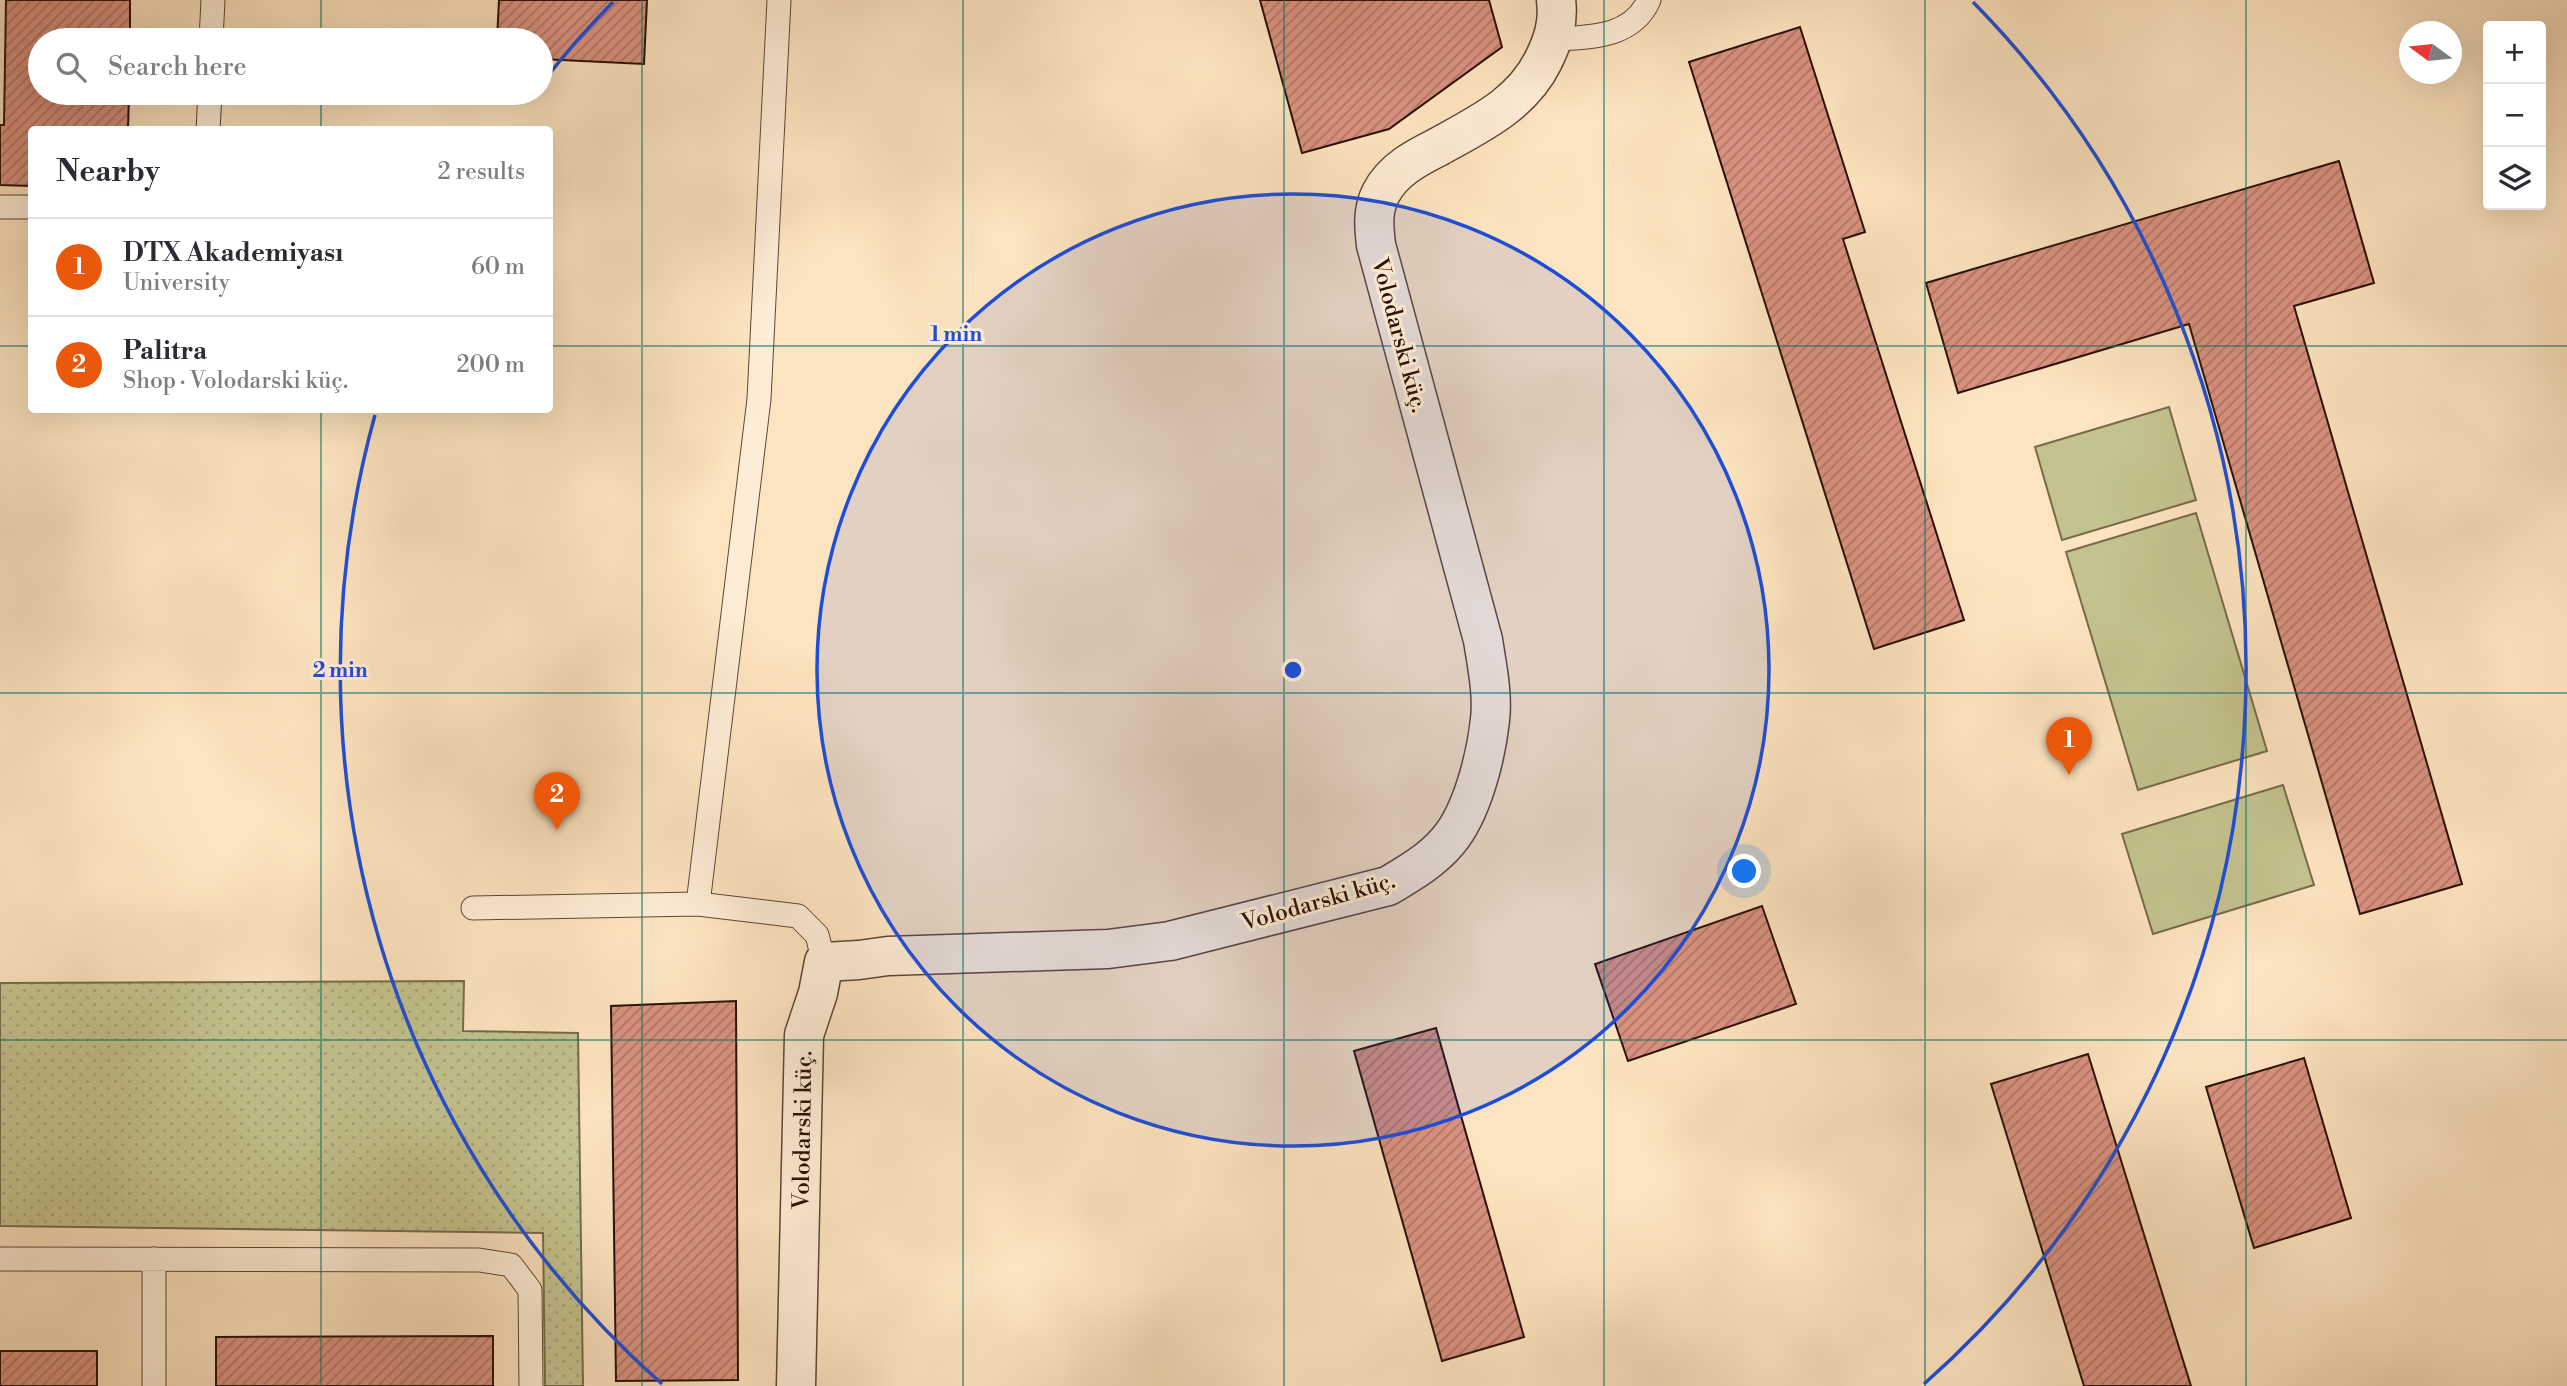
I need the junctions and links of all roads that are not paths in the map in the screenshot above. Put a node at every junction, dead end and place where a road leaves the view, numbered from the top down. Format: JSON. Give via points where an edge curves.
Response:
{"nodes":[{"id":1,"x":213,"y":0,"type":"edge"},
{"id":2,"x":779,"y":0,"type":"edge"},
{"id":3,"x":1556,"y":0,"type":"edge"},
{"id":4,"x":1649,"y":0,"type":"edge"},
{"id":5,"x":212,"y":28,"type":"edge"},
{"id":6,"x":1555,"y":39,"type":"junction"},
{"id":7,"x":209,"y":105,"type":"edge"},
{"id":8,"x":208,"y":126,"type":"edge"},
{"id":9,"x":0,"y":207,"type":"edge"},
{"id":10,"x":28,"y":207,"type":"edge"},
{"id":11,"x":698,"y":905,"type":"junction"},
{"id":12,"x":473,"y":908,"type":"dead end"},
{"id":13,"x":824,"y":962,"type":"junction"},
{"id":14,"x":0,"y":1259,"type":"edge"},
{"id":15,"x":154,"y":1259,"type":"junction"},
{"id":16,"x":155,"y":1386,"type":"edge"},
{"id":17,"x":531,"y":1386,"type":"edge"},
{"id":18,"x":796,"y":1386,"type":"edge"}],
"edges":[{"from":1,"to":5,"type":"lane"},
{"from":2,"to":11,"type":"lane","via":[[759,399]]},
{"from":3,"to":6,"type":"street","name":"Volodarski küç."},
{"from":4,"to":6,"type":"lane","via":[[1620,30],[1598,37]]},
{"from":6,"to":13,"type":"street","name":"Volodarski küç.","via":[[1537,73],[1514,101],[1394,175],[1380,194],[1374,219],[1376,245],[1489,674],[1490,719],[1479,771],[1465,813],[1449,840],[1419,869],[1388,886],[1170,941],[1108,949]]},
{"from":7,"to":8,"type":"lane"},
{"from":9,"to":10,"type":"lane"},
{"from":11,"to":12,"type":"lane"},
{"from":11,"to":13,"type":"lane","via":[[798,916],[817,935]]},
{"from":13,"to":18,"type":"street","name":"Volodarski küç.","via":[[804,1035]]},
{"from":14,"to":15,"type":"lane"},
{"from":15,"to":16,"type":"lane"},
{"from":15,"to":17,"type":"lane","via":[[479,1260],[511,1265],[530,1290]]}]}
